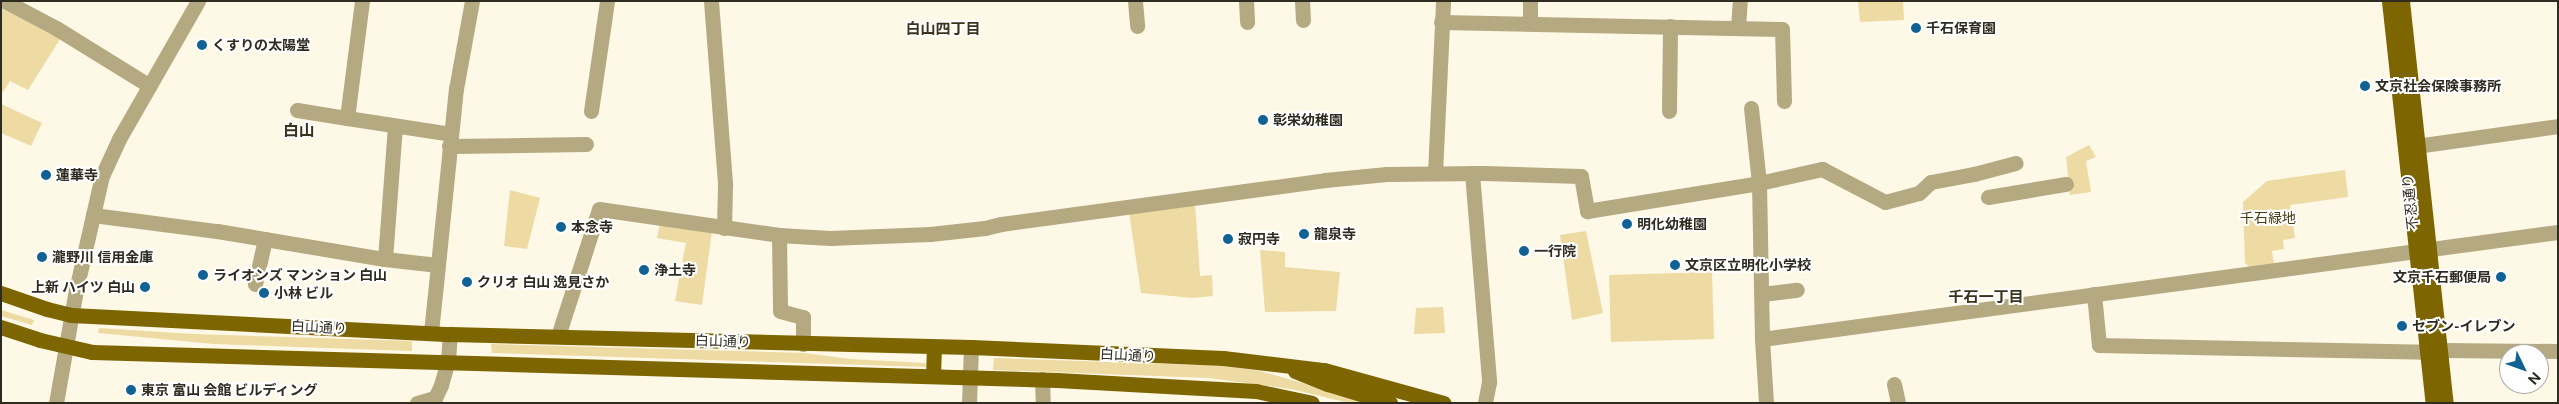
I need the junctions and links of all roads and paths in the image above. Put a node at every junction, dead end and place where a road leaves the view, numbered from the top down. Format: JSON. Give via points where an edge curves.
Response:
{"nodes":[{"id":1,"x":5,"y":1,"type":"edge"},
{"id":2,"x":198,"y":1,"type":"edge"},
{"id":3,"x":362,"y":1,"type":"edge"},
{"id":4,"x":472,"y":1,"type":"edge"},
{"id":5,"x":607,"y":1,"type":"edge"},
{"id":6,"x":711,"y":1,"type":"edge"},
{"id":7,"x":1135,"y":1,"type":"edge"},
{"id":8,"x":1246,"y":1,"type":"edge"},
{"id":9,"x":1302,"y":1,"type":"edge"},
{"id":10,"x":1443,"y":1,"type":"edge"},
{"id":11,"x":1530,"y":1,"type":"edge"},
{"id":12,"x":1740,"y":1,"type":"edge"},
{"id":13,"x":2389,"y":1,"type":"edge"},
{"id":14,"x":2402,"y":1,"type":"edge"},
{"id":15,"x":1303,"y":20,"type":"dead end"},
{"id":16,"x":1247,"y":22,"type":"dead end"},
{"id":17,"x":1441,"y":22,"type":"junction"},
{"id":18,"x":1530,"y":23,"type":"junction"},
{"id":19,"x":1137,"y":26,"type":"dead end"},
{"id":20,"x":1670,"y":26,"type":"junction"},
{"id":21,"x":1738,"y":26,"type":"junction"},
{"id":22,"x":150,"y":86,"type":"junction"},
{"id":23,"x":1784,"y":101,"type":"dead end"},
{"id":24,"x":1751,"y":108,"type":"dead end"},
{"id":25,"x":297,"y":110,"type":"dead end"},
{"id":26,"x":591,"y":111,"type":"dead end"},
{"id":27,"x":1669,"y":111,"type":"dead end"},
{"id":28,"x":347,"y":118,"type":"junction"},
{"id":29,"x":395,"y":126,"type":"junction"},
{"id":30,"x":2558,"y":126,"type":"edge"},
{"id":31,"x":450,"y":140,"type":"junction"},
{"id":32,"x":586,"y":144,"type":"dead end"},
{"id":33,"x":2416,"y":146,"type":"junction"},
{"id":34,"x":2016,"y":163,"type":"dead end"},
{"id":35,"x":1435,"y":173,"type":"junction"},
{"id":36,"x":1472,"y":173,"type":"junction"},
{"id":37,"x":1759,"y":183,"type":"junction"},
{"id":38,"x":2066,"y":184,"type":"dead end"},
{"id":39,"x":1988,"y":197,"type":"dead end"},
{"id":40,"x":93,"y":216,"type":"junction"},
{"id":41,"x":724,"y":228,"type":"junction"},
{"id":42,"x":2558,"y":232,"type":"edge"},
{"id":43,"x":779,"y":235,"type":"junction"},
{"id":44,"x":265,"y":239,"type":"junction"},
{"id":45,"x":2421,"y":250,"type":"junction"},
{"id":46,"x":385,"y":259,"type":"junction"},
{"id":47,"x":438,"y":265,"type":"junction"},
{"id":48,"x":255,"y":284,"type":"dead end"},
{"id":49,"x":1797,"y":290,"type":"dead end"},
{"id":50,"x":1,"y":293,"type":"edge"},
{"id":51,"x":1762,"y":294,"type":"junction"},
{"id":52,"x":2094,"y":294,"type":"junction"},
{"id":53,"x":71,"y":315,"type":"junction"},
{"id":54,"x":1,"y":327,"type":"edge"},
{"id":55,"x":431,"y":332,"type":"junction"},
{"id":56,"x":450,"y":334,"type":"junction"},
{"id":57,"x":558,"y":336,"type":"junction"},
{"id":58,"x":1762,"y":339,"type":"junction"},
{"id":59,"x":803,"y":344,"type":"junction"},
{"id":60,"x":66,"y":346,"type":"junction"},
{"id":61,"x":934,"y":346,"type":"junction"},
{"id":62,"x":971,"y":348,"type":"junction"},
{"id":63,"x":2433,"y":351,"type":"junction"},
{"id":64,"x":2558,"y":351,"type":"edge"},
{"id":65,"x":448,"y":361,"type":"junction"},
{"id":66,"x":1283,"y":364,"type":"junction"},
{"id":67,"x":933,"y":376,"type":"junction"},
{"id":68,"x":970,"y":377,"type":"junction"},
{"id":69,"x":1042,"y":379,"type":"junction"},
{"id":70,"x":1894,"y":384,"type":"dead end"},
{"id":71,"x":1262,"y":397,"type":"edge"},
{"id":72,"x":56,"y":403,"type":"edge"},
{"id":73,"x":417,"y":403,"type":"edge"},
{"id":74,"x":969,"y":403,"type":"edge"},
{"id":75,"x":1043,"y":403,"type":"edge"},
{"id":76,"x":1312,"y":403,"type":"edge"},
{"id":77,"x":1390,"y":403,"type":"edge"},
{"id":78,"x":1444,"y":403,"type":"edge"},
{"id":79,"x":1485,"y":403,"type":"edge"},
{"id":80,"x":1766,"y":403,"type":"edge"},
{"id":81,"x":1898,"y":403,"type":"edge"},
{"id":82,"x":2433,"y":403,"type":"edge"},
{"id":83,"x":2446,"y":403,"type":"edge"}],
"edges":[{"from":1,"to":22,"type":"street"},
{"from":2,"to":22,"type":"street"},
{"from":3,"to":28,"type":"street"},
{"from":4,"to":31,"type":"street"},
{"from":5,"to":26,"type":"street"},
{"from":6,"to":41,"type":"street","via":[[725,185]]},
{"from":7,"to":19,"type":"street"},
{"from":8,"to":16,"type":"street"},
{"from":9,"to":15,"type":"street"},
{"from":10,"to":17,"type":"street"},
{"from":11,"to":18,"type":"street"},
{"from":12,"to":21,"type":"street"},
{"from":13,"to":45,"type":"main road","name":"不忍通り"},
{"from":14,"to":33,"type":"main road","name":"不忍通り"},
{"from":17,"to":18,"type":"street"},
{"from":17,"to":35,"type":"street"},
{"from":18,"to":20,"type":"street"},
{"from":20,"to":21,"type":"street"},
{"from":20,"to":27,"type":"street"},
{"from":21,"to":23,"type":"street","via":[[1782,29]]},
{"from":22,"to":40,"type":"street","via":[[102,176]]},
{"from":24,"to":37,"type":"street"},
{"from":25,"to":28,"type":"street"},
{"from":28,"to":29,"type":"street"},
{"from":29,"to":31,"type":"street"},
{"from":29,"to":46,"type":"street"},
{"from":30,"to":33,"type":"street"},
{"from":31,"to":32,"type":"street"},
{"from":31,"to":47,"type":"street"},
{"from":33,"to":45,"type":"main road","name":"不忍通り"},
{"from":34,"to":37,"type":"street","via":[[1932,182],[1919,194],[1885,202],[1822,169]]},
{"from":35,"to":36,"type":"street"},
{"from":35,"to":43,"type":"street","via":[[1325,180],[930,234],[830,238]]},
{"from":36,"to":37,"type":"street","via":[[1581,176],[1587,212]]},
{"from":36,"to":79,"type":"street","via":[[1489,382]]},
{"from":37,"to":51,"type":"street"},
{"from":38,"to":39,"type":"street"},
{"from":40,"to":44,"type":"street"},
{"from":40,"to":53,"type":"street"},
{"from":41,"to":43,"type":"street"},
{"from":41,"to":57,"type":"street","via":[[599,209]]},
{"from":42,"to":45,"type":"street"},
{"from":43,"to":59,"type":"street","via":[[780,311],[804,317]]},
{"from":44,"to":46,"type":"street"},
{"from":44,"to":48,"type":"street"},
{"from":45,"to":52,"type":"street"},
{"from":45,"to":63,"type":"main road","name":"不忍通り"},
{"from":46,"to":47,"type":"street"},
{"from":47,"to":55,"type":"street"},
{"from":49,"to":51,"type":"street"},
{"from":50,"to":53,"type":"main road","name":"白山通り"},
{"from":51,"to":58,"type":"street"},
{"from":52,"to":58,"type":"street"},
{"from":52,"to":63,"type":"street","via":[[2099,346]]},
{"from":53,"to":55,"type":"main road","name":"白山通り"},
{"from":53,"to":60,"type":"street"},
{"from":54,"to":60,"type":"main road","name":"白山通り"},
{"from":55,"to":56,"type":"main road","name":"白山通り"},
{"from":56,"to":57,"type":"main road","name":"白山通り"},
{"from":56,"to":65,"type":"street"},
{"from":57,"to":59,"type":"main road","name":"白山通り"},
{"from":58,"to":80,"type":"street"},
{"from":59,"to":61,"type":"main road","name":"白山通り"},
{"from":60,"to":65,"type":"main road","name":"白山通り","via":[[92,352]]},
{"from":60,"to":72,"type":"street"},
{"from":61,"to":62,"type":"main road","name":"白山通り"},
{"from":61,"to":67,"type":"main road"},
{"from":62,"to":66,"type":"main road","name":"白山通り","via":[[1223,358]]},
{"from":62,"to":68,"type":"street"},
{"from":63,"to":64,"type":"street"},
{"from":63,"to":82,"type":"main road","name":"不忍通り"},
{"from":63,"to":83,"type":"main road","name":"不忍通り"},
{"from":65,"to":67,"type":"main road","name":"白山通り"},
{"from":65,"to":73,"type":"street","via":[[435,398]]},
{"from":66,"to":77,"type":"main road","via":[[1307,376]]},
{"from":66,"to":78,"type":"main road","name":"白山通り","via":[[1324,370]]},
{"from":67,"to":68,"type":"main road","name":"白山通り"},
{"from":68,"to":69,"type":"main road","name":"白山通り"},
{"from":68,"to":74,"type":"street"},
{"from":69,"to":71,"type":"main road","name":"白山通り"},
{"from":69,"to":75,"type":"street"},
{"from":70,"to":81,"type":"street"},
{"from":71,"to":76,"type":"main road","name":"白山通り"}]}
